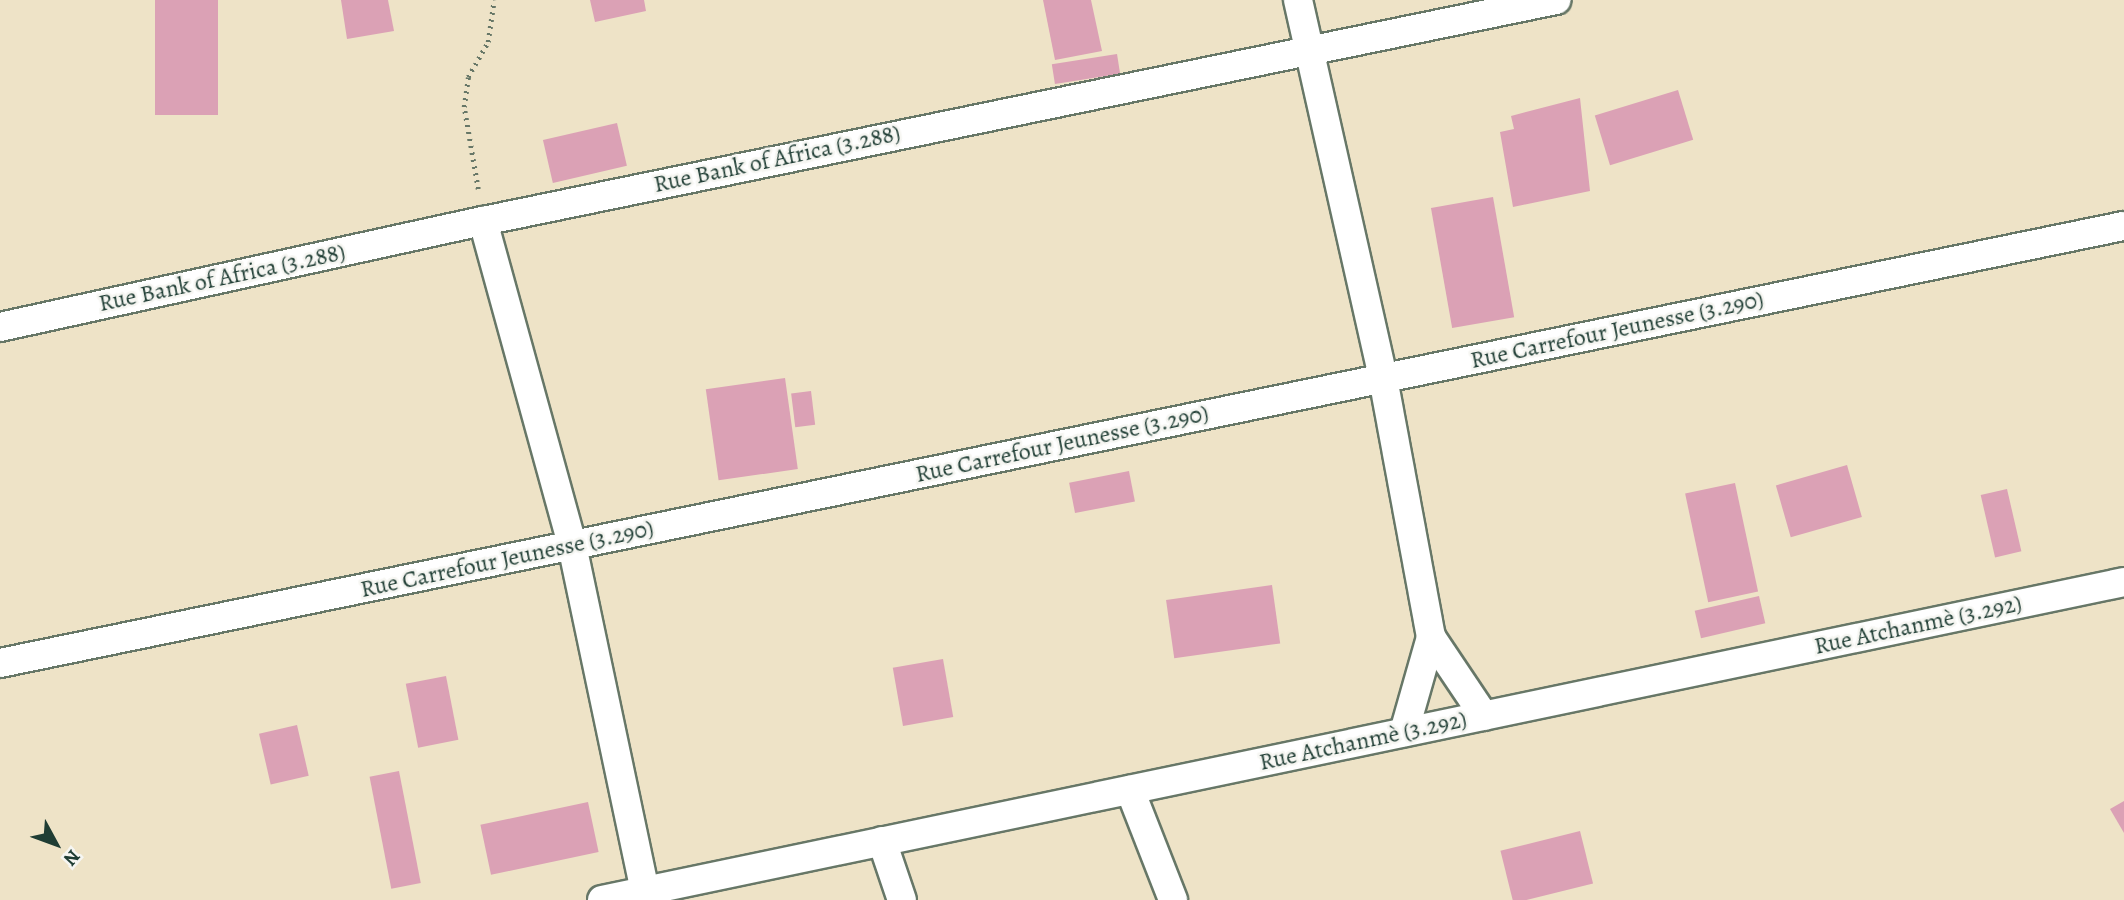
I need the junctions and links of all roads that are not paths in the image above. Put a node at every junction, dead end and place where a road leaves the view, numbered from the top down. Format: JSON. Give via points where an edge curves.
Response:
{"nodes":[{"id":1,"x":1298,"y":0,"type":"edge"},
{"id":2,"x":1556,"y":0,"type":"edge"},
{"id":3,"x":1309,"y":48,"type":"junction"},
{"id":4,"x":483,"y":221,"type":"junction"},
{"id":5,"x":2124,"y":226,"type":"edge"},
{"id":6,"x":0,"y":327,"type":"edge"},
{"id":7,"x":1383,"y":378,"type":"junction"},
{"id":8,"x":572,"y":545,"type":"junction"},
{"id":9,"x":2124,"y":582,"type":"edge"},
{"id":10,"x":1431,"y":637,"type":"junction"},
{"id":11,"x":0,"y":663,"type":"edge"},
{"id":12,"x":1484,"y":716,"type":"junction"},
{"id":13,"x":1404,"y":732,"type":"junction"},
{"id":14,"x":1130,"y":790,"type":"junction"},
{"id":15,"x":882,"y":841,"type":"junction"},
{"id":16,"x":645,"y":891,"type":"junction"},
{"id":17,"x":602,"y":900,"type":"edge"},
{"id":18,"x":902,"y":900,"type":"edge"},
{"id":19,"x":1173,"y":900,"type":"edge"}],
"edges":[{"from":1,"to":3,"type":"street"},
{"from":2,"to":3,"type":"street","name":"Rue Bank of Africa (3.288)"},
{"from":3,"to":4,"type":"street","name":"Rue Bank of Africa (3.288)"},
{"from":3,"to":7,"type":"street"},
{"from":4,"to":6,"type":"street","name":"Rue Bank of Africa (3.288)"},
{"from":4,"to":8,"type":"street"},
{"from":5,"to":7,"type":"street","name":"Rue Carrefour Jeunesse (3.290)"},
{"from":7,"to":8,"type":"street","name":"Rue Carrefour Jeunesse (3.290)"},
{"from":7,"to":10,"type":"street"},
{"from":8,"to":11,"type":"street","name":"Rue Carrefour Jeunesse (3.290)"},
{"from":8,"to":16,"type":"street"},
{"from":9,"to":12,"type":"street","name":"Rue Atchanmè (3.292)"},
{"from":10,"to":12,"type":"street"},
{"from":10,"to":13,"type":"street"},
{"from":12,"to":13,"type":"street","name":"Rue Atchanmè (3.292)"},
{"from":13,"to":14,"type":"street","name":"Rue Atchanmè (3.292)"},
{"from":14,"to":15,"type":"street","name":"Rue Atchanmè (3.292)"},
{"from":14,"to":19,"type":"street"},
{"from":15,"to":16,"type":"street","name":"Rue Atchanmè (3.292)"},
{"from":15,"to":18,"type":"street"},
{"from":16,"to":17,"type":"street","name":"Rue Atchanmè (3.292)"}]}
